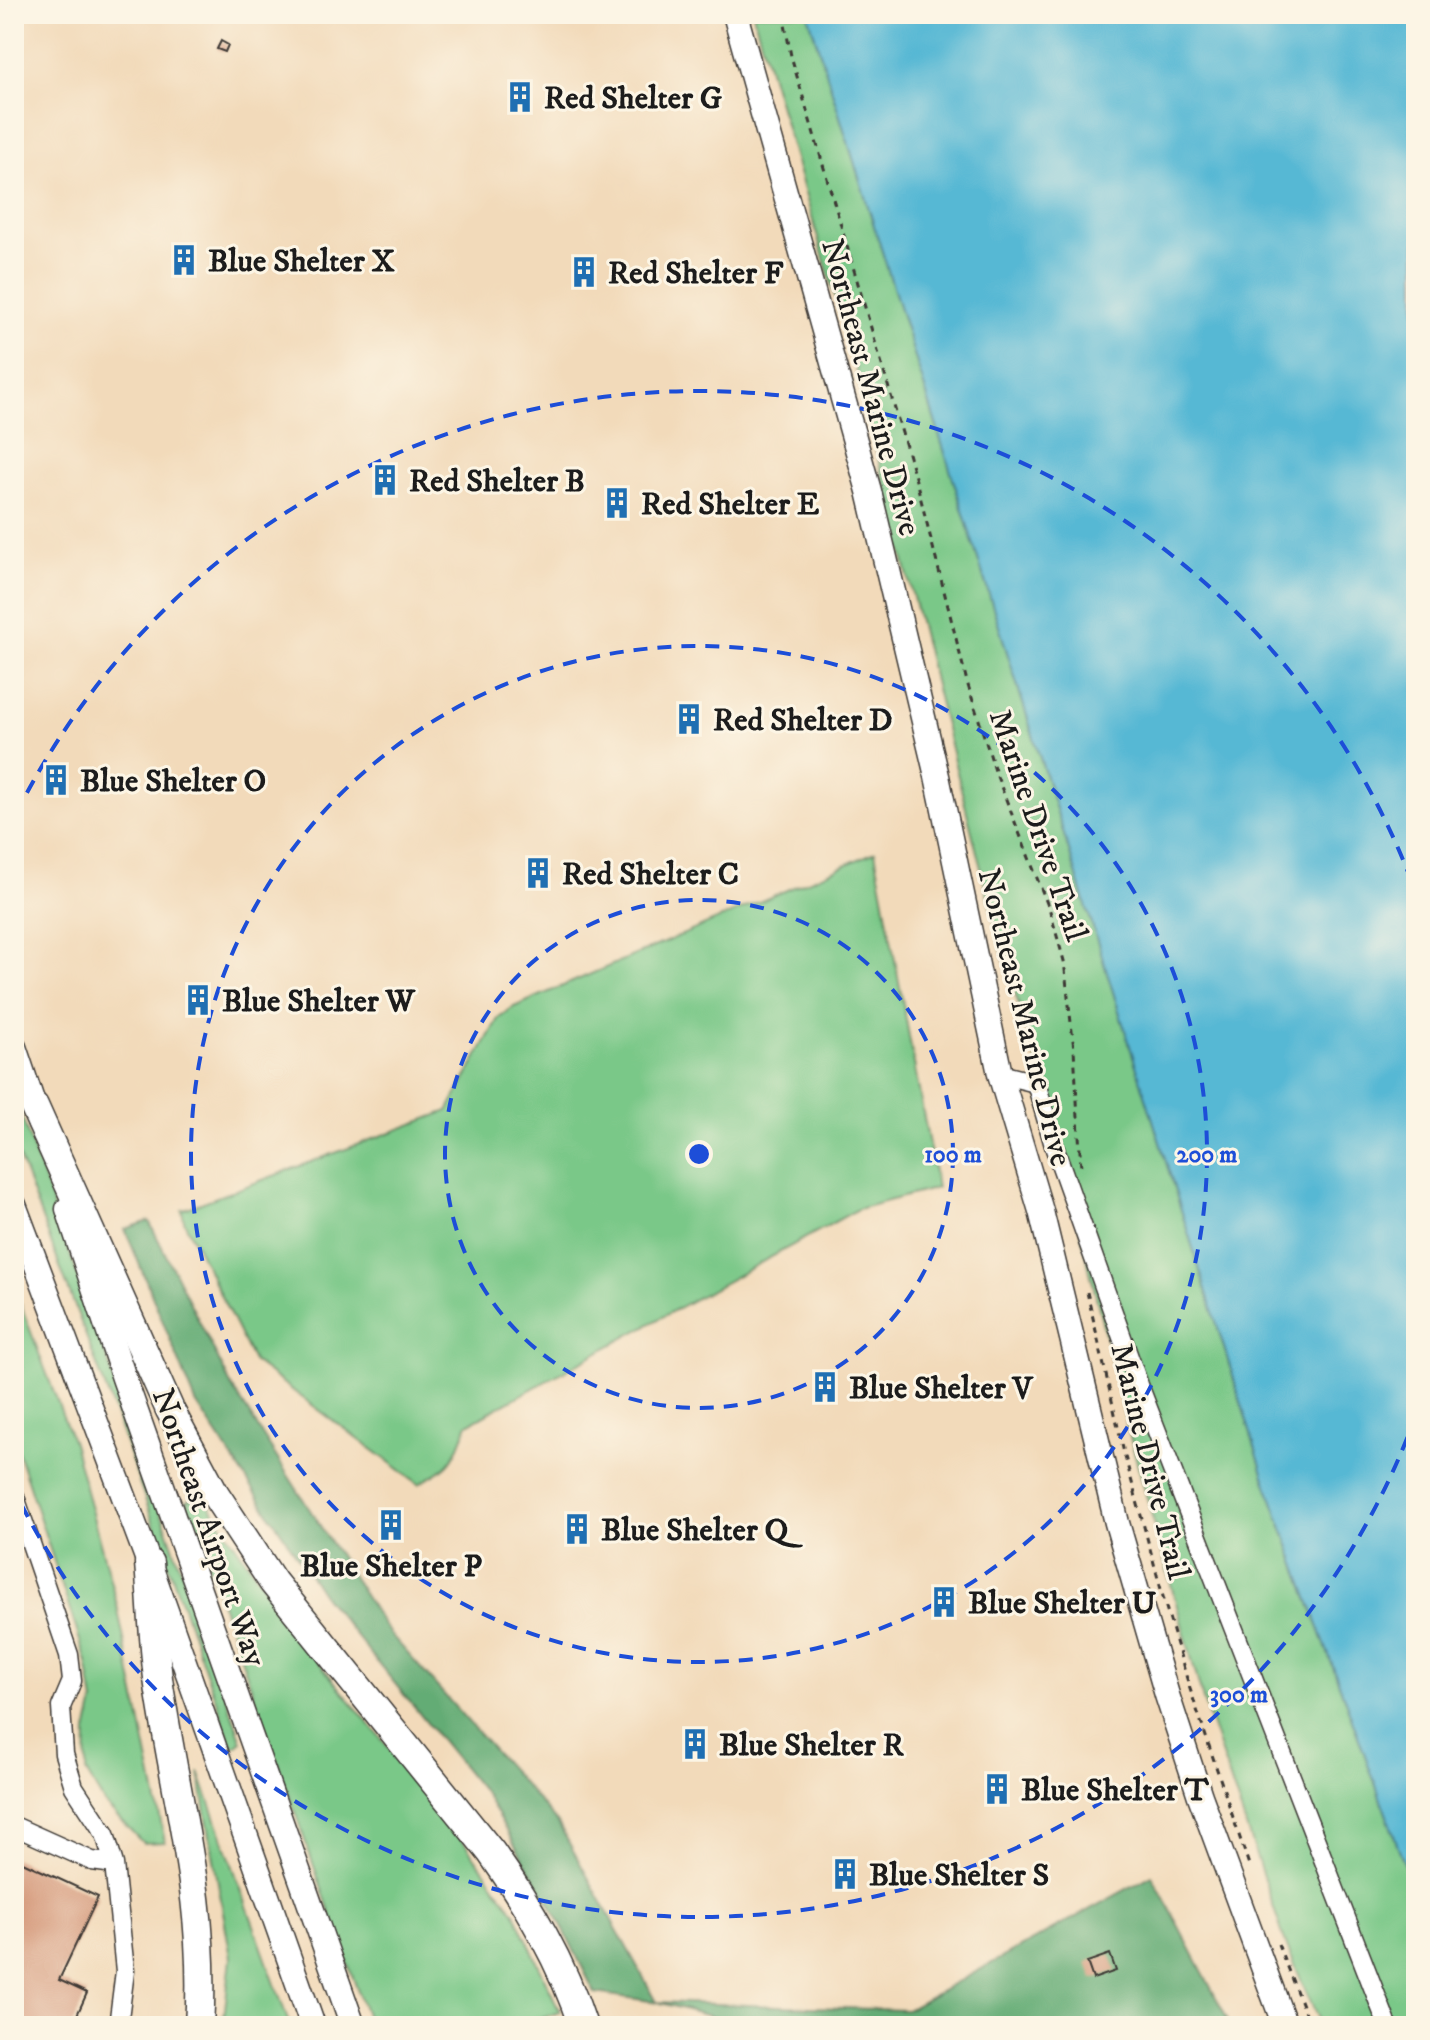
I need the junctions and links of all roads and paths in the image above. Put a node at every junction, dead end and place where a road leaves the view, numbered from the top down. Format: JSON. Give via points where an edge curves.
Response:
{"nodes":[{"id":1,"x":735,"y":14,"type":"edge"},
{"id":2,"x":783,"y":14,"type":"edge"},
{"id":3,"x":14,"y":1047,"type":"edge"},
{"id":4,"x":1000,"y":1074,"type":"junction"},
{"id":5,"x":34,"y":1106,"type":"junction"},
{"id":6,"x":1081,"y":1174,"type":"dead end"},
{"id":7,"x":14,"y":1205,"type":"edge"},
{"id":8,"x":1086,"y":1287,"type":"dead end"},
{"id":9,"x":14,"y":1494,"type":"edge"},
{"id":10,"x":149,"y":1563,"type":"junction"},
{"id":11,"x":14,"y":1826,"type":"edge"},
{"id":12,"x":114,"y":1864,"type":"junction"},
{"id":13,"x":1252,"y":1874,"type":"dead end"},
{"id":14,"x":1277,"y":1942,"type":"dead end"},
{"id":15,"x":118,"y":2026,"type":"edge"},
{"id":16,"x":199,"y":2026,"type":"edge"},
{"id":17,"x":313,"y":2026,"type":"edge"},
{"id":18,"x":353,"y":2026,"type":"edge"},
{"id":19,"x":583,"y":2026,"type":"edge"},
{"id":20,"x":1285,"y":2026,"type":"edge"},
{"id":21,"x":1310,"y":2026,"type":"edge"},
{"id":22,"x":1388,"y":2026,"type":"edge"}],
"edges":[{"from":1,"to":4,"type":"main road","name":"Northeast Marine Drive","via":[[869,491]]},
{"from":2,"to":6,"type":"path","name":"Marine Drive Trail","via":[[917,484],[967,682],[1064,961]]},
{"from":3,"to":5,"type":"main road","name":"Northeast Airport Way"},
{"from":4,"to":20,"type":"main road","name":"Northeast Marine Drive","via":[[1041,1211],[1117,1523],[1167,1695]]},
{"from":4,"to":22,"type":"lane","via":[[1036,1083],[1139,1385]]},
{"from":5,"to":18,"type":"main road","name":"Northeast Airport Way","via":[[124,1378]]},
{"from":5,"to":19,"type":"highway","via":[[170,1410],[215,1494],[273,1582],[523,1898],[551,1947]]},
{"from":7,"to":10,"type":"main road"},
{"from":8,"to":13,"type":"path","name":"Marine Drive Trail","via":[[1165,1604]]},
{"from":9,"to":12,"type":"lane","via":[[69,1655],[72,1681],[61,1707],[64,1754],[74,1787],[105,1834]]},
{"from":10,"to":16,"type":"highway","via":[[160,1696],[198,1906]]},
{"from":10,"to":17,"type":"main road"},
{"from":11,"to":12,"type":"lane","via":[[92,1861]]},
{"from":12,"to":15,"type":"lane","via":[[125,1971]]},
{"from":14,"to":21,"type":"path"}]}
